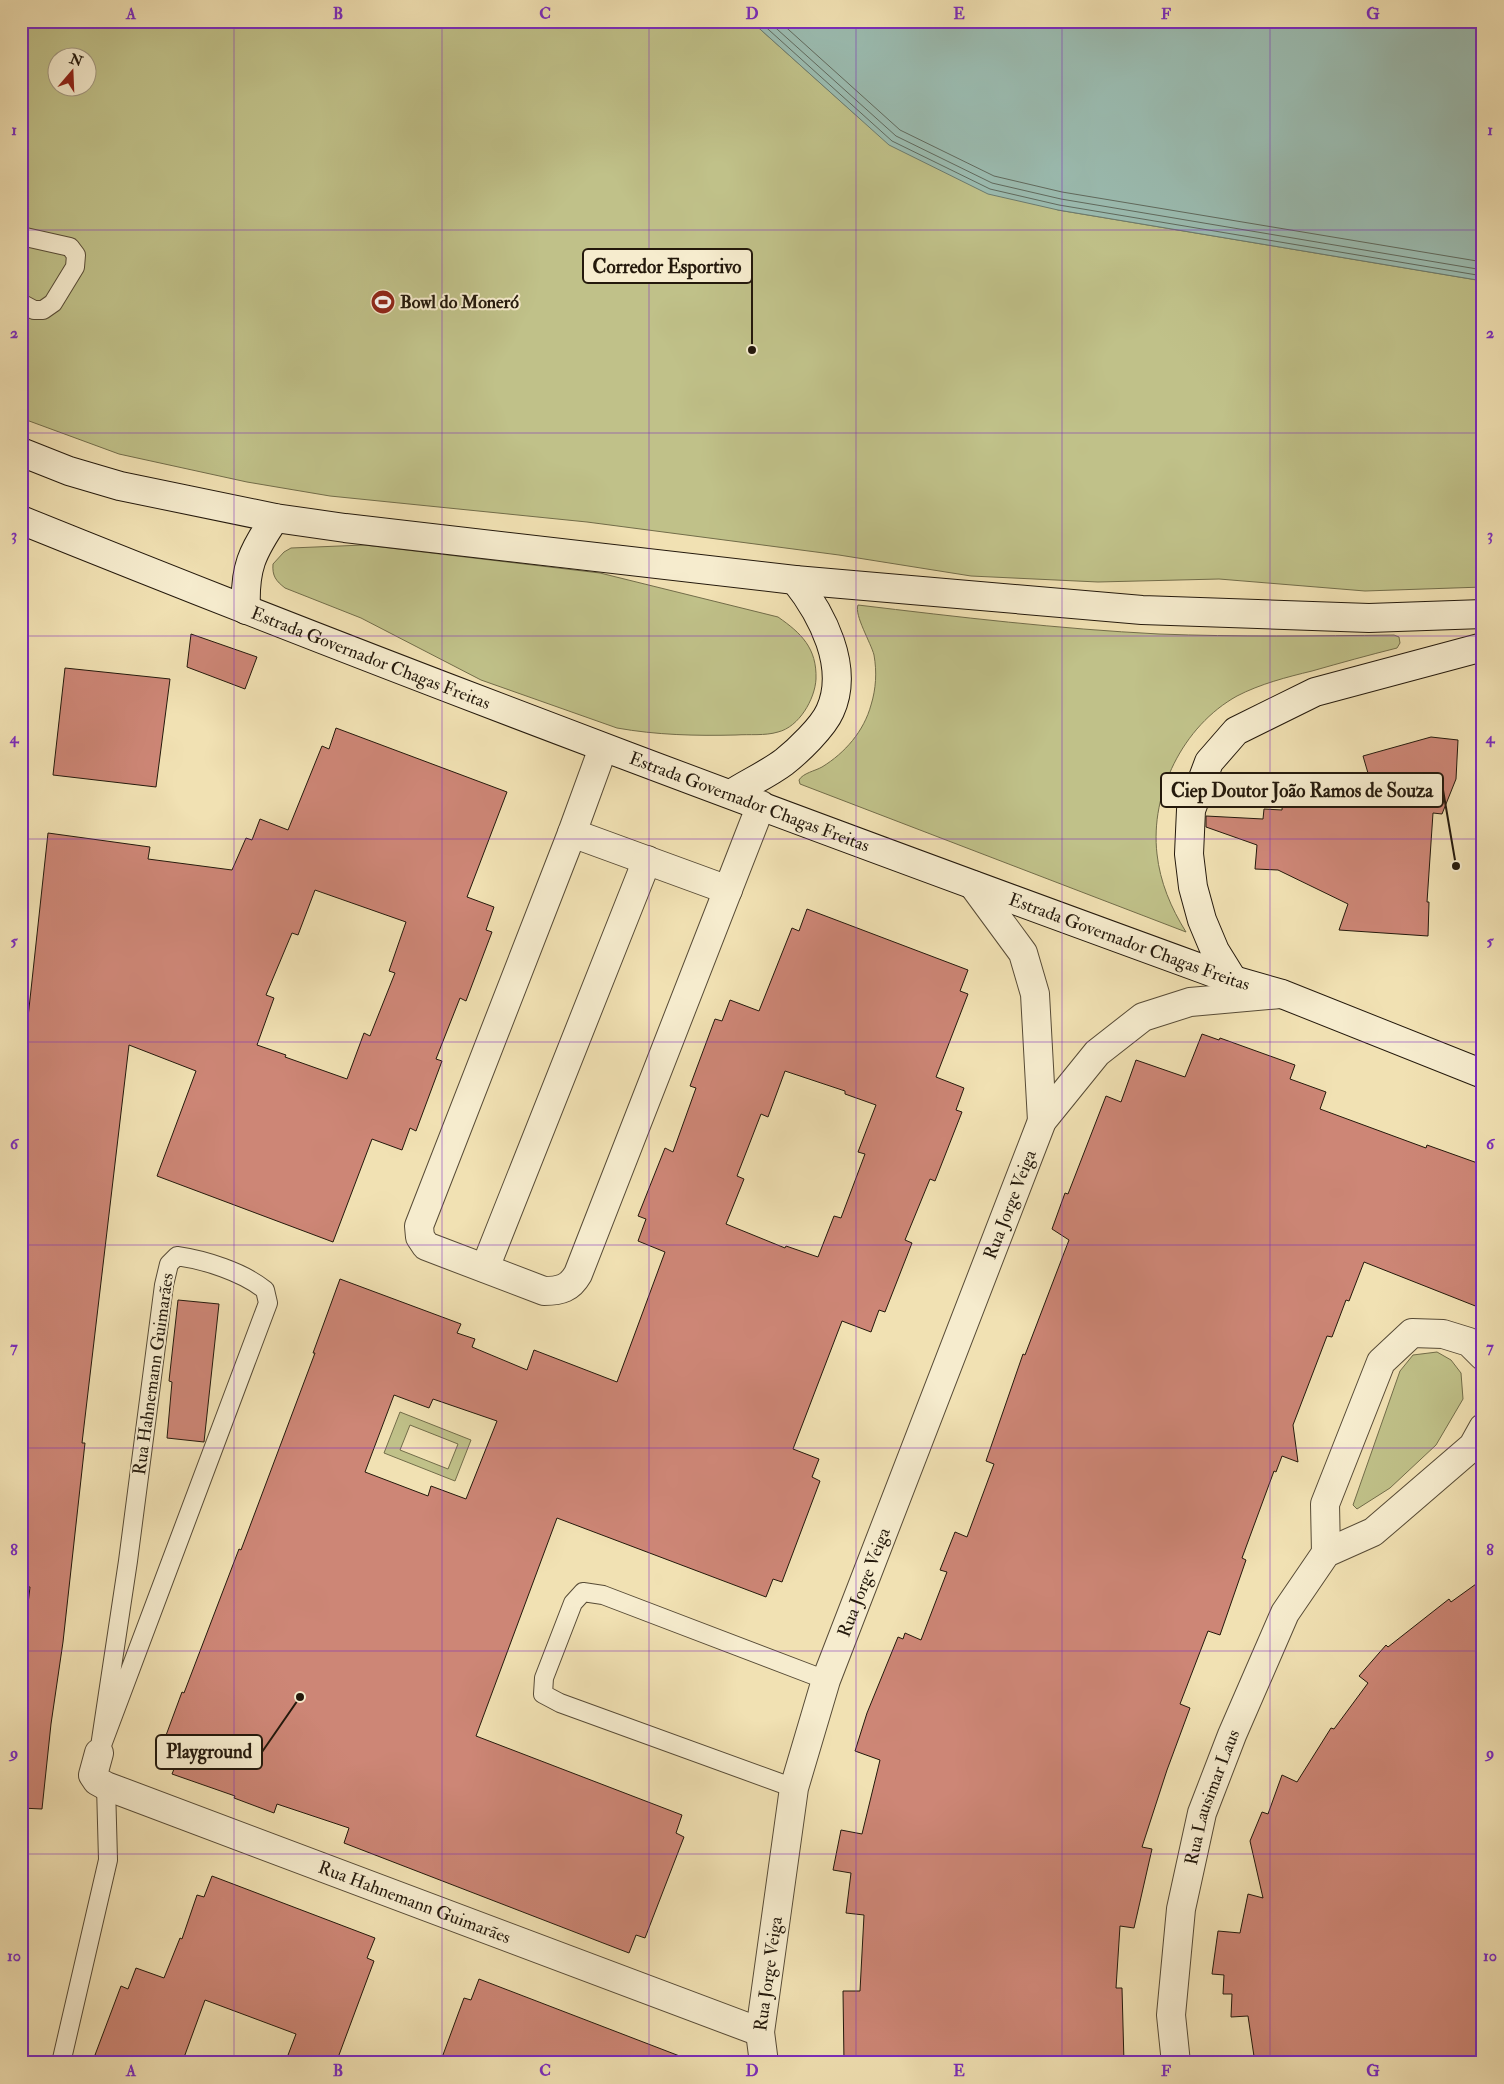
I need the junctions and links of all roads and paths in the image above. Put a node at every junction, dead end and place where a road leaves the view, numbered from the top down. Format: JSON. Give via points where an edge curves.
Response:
{"nodes":[{"id":1,"x":21,"y":236,"type":"edge"},
{"id":2,"x":21,"y":303,"type":"edge"},
{"id":3,"x":21,"y":452,"type":"edge"},
{"id":4,"x":275,"y":518,"type":"junction"},
{"id":5,"x":21,"y":520,"type":"edge"},
{"id":6,"x":795,"y":580,"type":"junction"},
{"id":7,"x":246,"y":610,"type":"junction"},
{"id":8,"x":1483,"y":614,"type":"edge"},
{"id":9,"x":1483,"y":647,"type":"edge"},
{"id":10,"x":603,"y":748,"type":"junction"},
{"id":11,"x":731,"y":794,"type":"junction"},
{"id":12,"x":761,"y":805,"type":"junction"},
{"id":13,"x":572,"y":833,"type":"junction"},
{"id":14,"x":647,"y":860,"type":"junction"},
{"id":15,"x":973,"y":885,"type":"junction"},
{"id":16,"x":728,"y":890,"type":"junction"},
{"id":17,"x":1233,"y":980,"type":"junction"},
{"id":18,"x":1282,"y":994,"type":"junction"},
{"id":19,"x":1483,"y":1074,"type":"edge"},
{"id":20,"x":1042,"y":1121,"type":"junction"},
{"id":21,"x":485,"y":1268,"type":"junction"},
{"id":22,"x":1483,"y":1356,"type":"edge"},
{"id":23,"x":1483,"y":1428,"type":"edge"},
{"id":24,"x":1326,"y":1553,"type":"junction"},
{"id":25,"x":826,"y":1680,"type":"junction"},
{"id":26,"x":99,"y":1753,"type":"junction"},
{"id":27,"x":106,"y":1786,"type":"junction"},
{"id":28,"x":794,"y":1788,"type":"junction"},
{"id":29,"x":760,"y":2032,"type":"junction"},
{"id":30,"x":61,"y":2063,"type":"edge"},
{"id":31,"x":764,"y":2063,"type":"edge"},
{"id":32,"x":1176,"y":2063,"type":"edge"}],
"edges":[{"from":1,"to":2,"type":"lane","via":[[70,247],[76,255],[75,267],[53,303],[43,310],[34,310]]},
{"from":3,"to":4,"type":"street","via":[[120,486]]},
{"from":4,"to":6,"type":"street"},
{"from":4,"to":7,"type":"street","via":[[251,561],[245,592]]},
{"from":5,"to":7,"type":"street","name":"Estrada Governador Chagas Freitas"},
{"from":6,"to":8,"type":"street","via":[[1142,610],[1369,618]]},
{"from":6,"to":11,"type":"street","via":[[819,616],[834,659],[837,682],[830,712],[806,742],[783,762]]},
{"from":7,"to":10,"type":"street","name":"Estrada Governador Chagas Freitas"},
{"from":9,"to":17,"type":"street","via":[[1315,692],[1236,731],[1209,762],[1191,810],[1189,854],[1202,920]]},
{"from":10,"to":11,"type":"street","name":"Estrada Governador Chagas Freitas"},
{"from":10,"to":13,"type":"street"},
{"from":11,"to":12,"type":"street","name":"Estrada Governador Chagas Freitas"},
{"from":12,"to":15,"type":"street","name":"Estrada Governador Chagas Freitas"},
{"from":12,"to":16,"type":"street"},
{"from":13,"to":14,"type":"street"},
{"from":13,"to":21,"type":"street","via":[[419,1226],[420,1237],[426,1246]]},
{"from":14,"to":16,"type":"street"},
{"from":14,"to":21,"type":"street"},
{"from":15,"to":17,"type":"street","name":"Estrada Governador Chagas Freitas"},
{"from":15,"to":20,"type":"street","name":"Rua Jorge Veiga","via":[[1023,953],[1035,994]]},
{"from":16,"to":21,"type":"street","via":[[572,1284],[559,1291],[544,1291]]},
{"from":17,"to":18,"type":"street","name":"Estrada Governador Chagas Freitas"},
{"from":18,"to":19,"type":"street","name":"Estrada Governador Chagas Freitas"},
{"from":18,"to":20,"type":"street","name":"Rua Jorge Veiga","via":[[1190,1002],[1143,1017],[1097,1053]]},
{"from":20,"to":25,"type":"street","name":"Rua Jorge Veiga"},
{"from":22,"to":24,"type":"street","via":[[1469,1342],[1442,1334],[1412,1333],[1381,1362],[1325,1504]]},
{"from":23,"to":24,"type":"street","via":[[1474,1446],[1374,1532]]},
{"from":24,"to":32,"type":"street","name":"Rua Lausimar Laus","via":[[1285,1613],[1202,1813],[1181,1909],[1171,2015]]},
{"from":25,"to":28,"type":"street","name":"Rua Jorge Veiga"},
{"from":25,"to":28,"type":"lane","via":[[603,1595],[582,1592],[573,1603],[544,1678],[543,1694],[560,1703]]},
{"from":26,"to":26,"type":"lane","name":"Rua Hahnemann Guimarães","via":[[268,1303],[266,1290],[255,1282],[189,1258],[176,1256],[168,1264],[164,1285]]},
{"from":26,"to":27,"type":"street","name":"Rua Hahnemann Guimarães","via":[[93,1775],[97,1782]]},
{"from":27,"to":29,"type":"street","name":"Rua Hahnemann Guimarães"},
{"from":27,"to":30,"type":"lane","via":[[108,1860]]},
{"from":28,"to":29,"type":"street","name":"Rua Jorge Veiga"},
{"from":29,"to":31,"type":"street","name":"Rua Jorge Veiga"}]}
